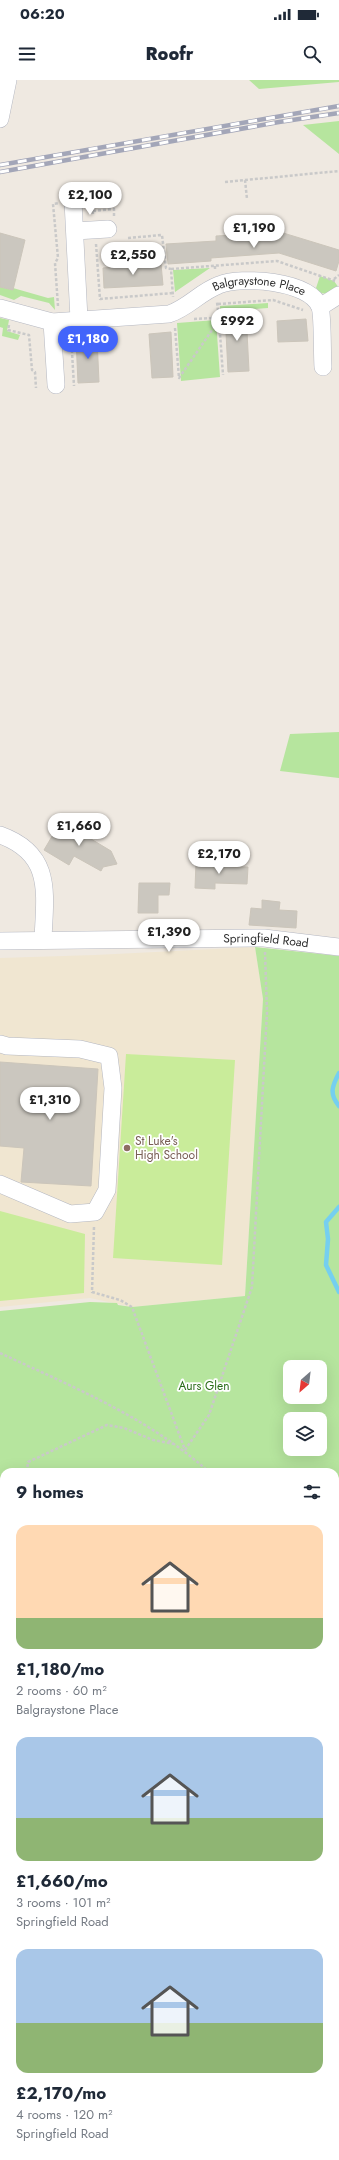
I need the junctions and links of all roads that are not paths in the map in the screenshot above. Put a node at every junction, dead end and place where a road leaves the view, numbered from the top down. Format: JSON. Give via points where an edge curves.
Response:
{"nodes":[{"id":1,"x":8,"y":80,"type":"edge"},
{"id":2,"x":0,"y":119,"type":"edge"},
{"id":3,"x":73,"y":201,"type":"road end"},
{"id":4,"x":101,"y":230,"type":"road end"},
{"id":5,"x":75,"y":231,"type":"junction"},
{"id":6,"x":339,"y":295,"type":"edge"},
{"id":7,"x":320,"y":307,"type":"junction"},
{"id":8,"x":6,"y":310,"type":"edge"},
{"id":9,"x":56,"y":321,"type":"junction"},
{"id":10,"x":75,"y":326,"type":"junction"},
{"id":11,"x":323,"y":368,"type":"dead end"},
{"id":12,"x":56,"y":385,"type":"dead end"},
{"id":13,"x":0,"y":835,"type":"edge"},
{"id":14,"x":43,"y":939,"type":"junction"},
{"id":15,"x":0,"y":940,"type":"edge"},
{"id":16,"x":339,"y":947,"type":"edge"},
{"id":17,"x":0,"y":1044,"type":"edge"},
{"id":18,"x":0,"y":1184,"type":"edge"}],
"edges":[{"from":1,"to":2,"type":"street"},
{"from":3,"to":5,"type":"street"},
{"from":4,"to":5,"type":"street"},
{"from":5,"to":10,"type":"street"},
{"from":6,"to":7,"type":"street","name":"Balgraystone Place"},
{"from":7,"to":10,"type":"street","name":"Balgraystone Place","via":[[312,296],[302,289],[280,282],[256,280],[221,284],[181,310],[169,314],[100,318]]},
{"from":7,"to":11,"type":"street","name":"Balgraystone Place"},
{"from":8,"to":9,"type":"street","name":"Balgraystone Place"},
{"from":9,"to":10,"type":"street","name":"Balgraystone Place"},
{"from":9,"to":12,"type":"street"},
{"from":13,"to":14,"type":"street","via":[[27,849],[40,867],[44,886]]},
{"from":14,"to":15,"type":"street","name":"Springfield Road"},
{"from":14,"to":16,"type":"street","name":"Springfield Road","via":[[264,938]]},
{"from":17,"to":18,"type":"street","via":[[80,1049],[109,1056],[113,1088],[107,1190],[95,1212],[70,1214]]}]}
